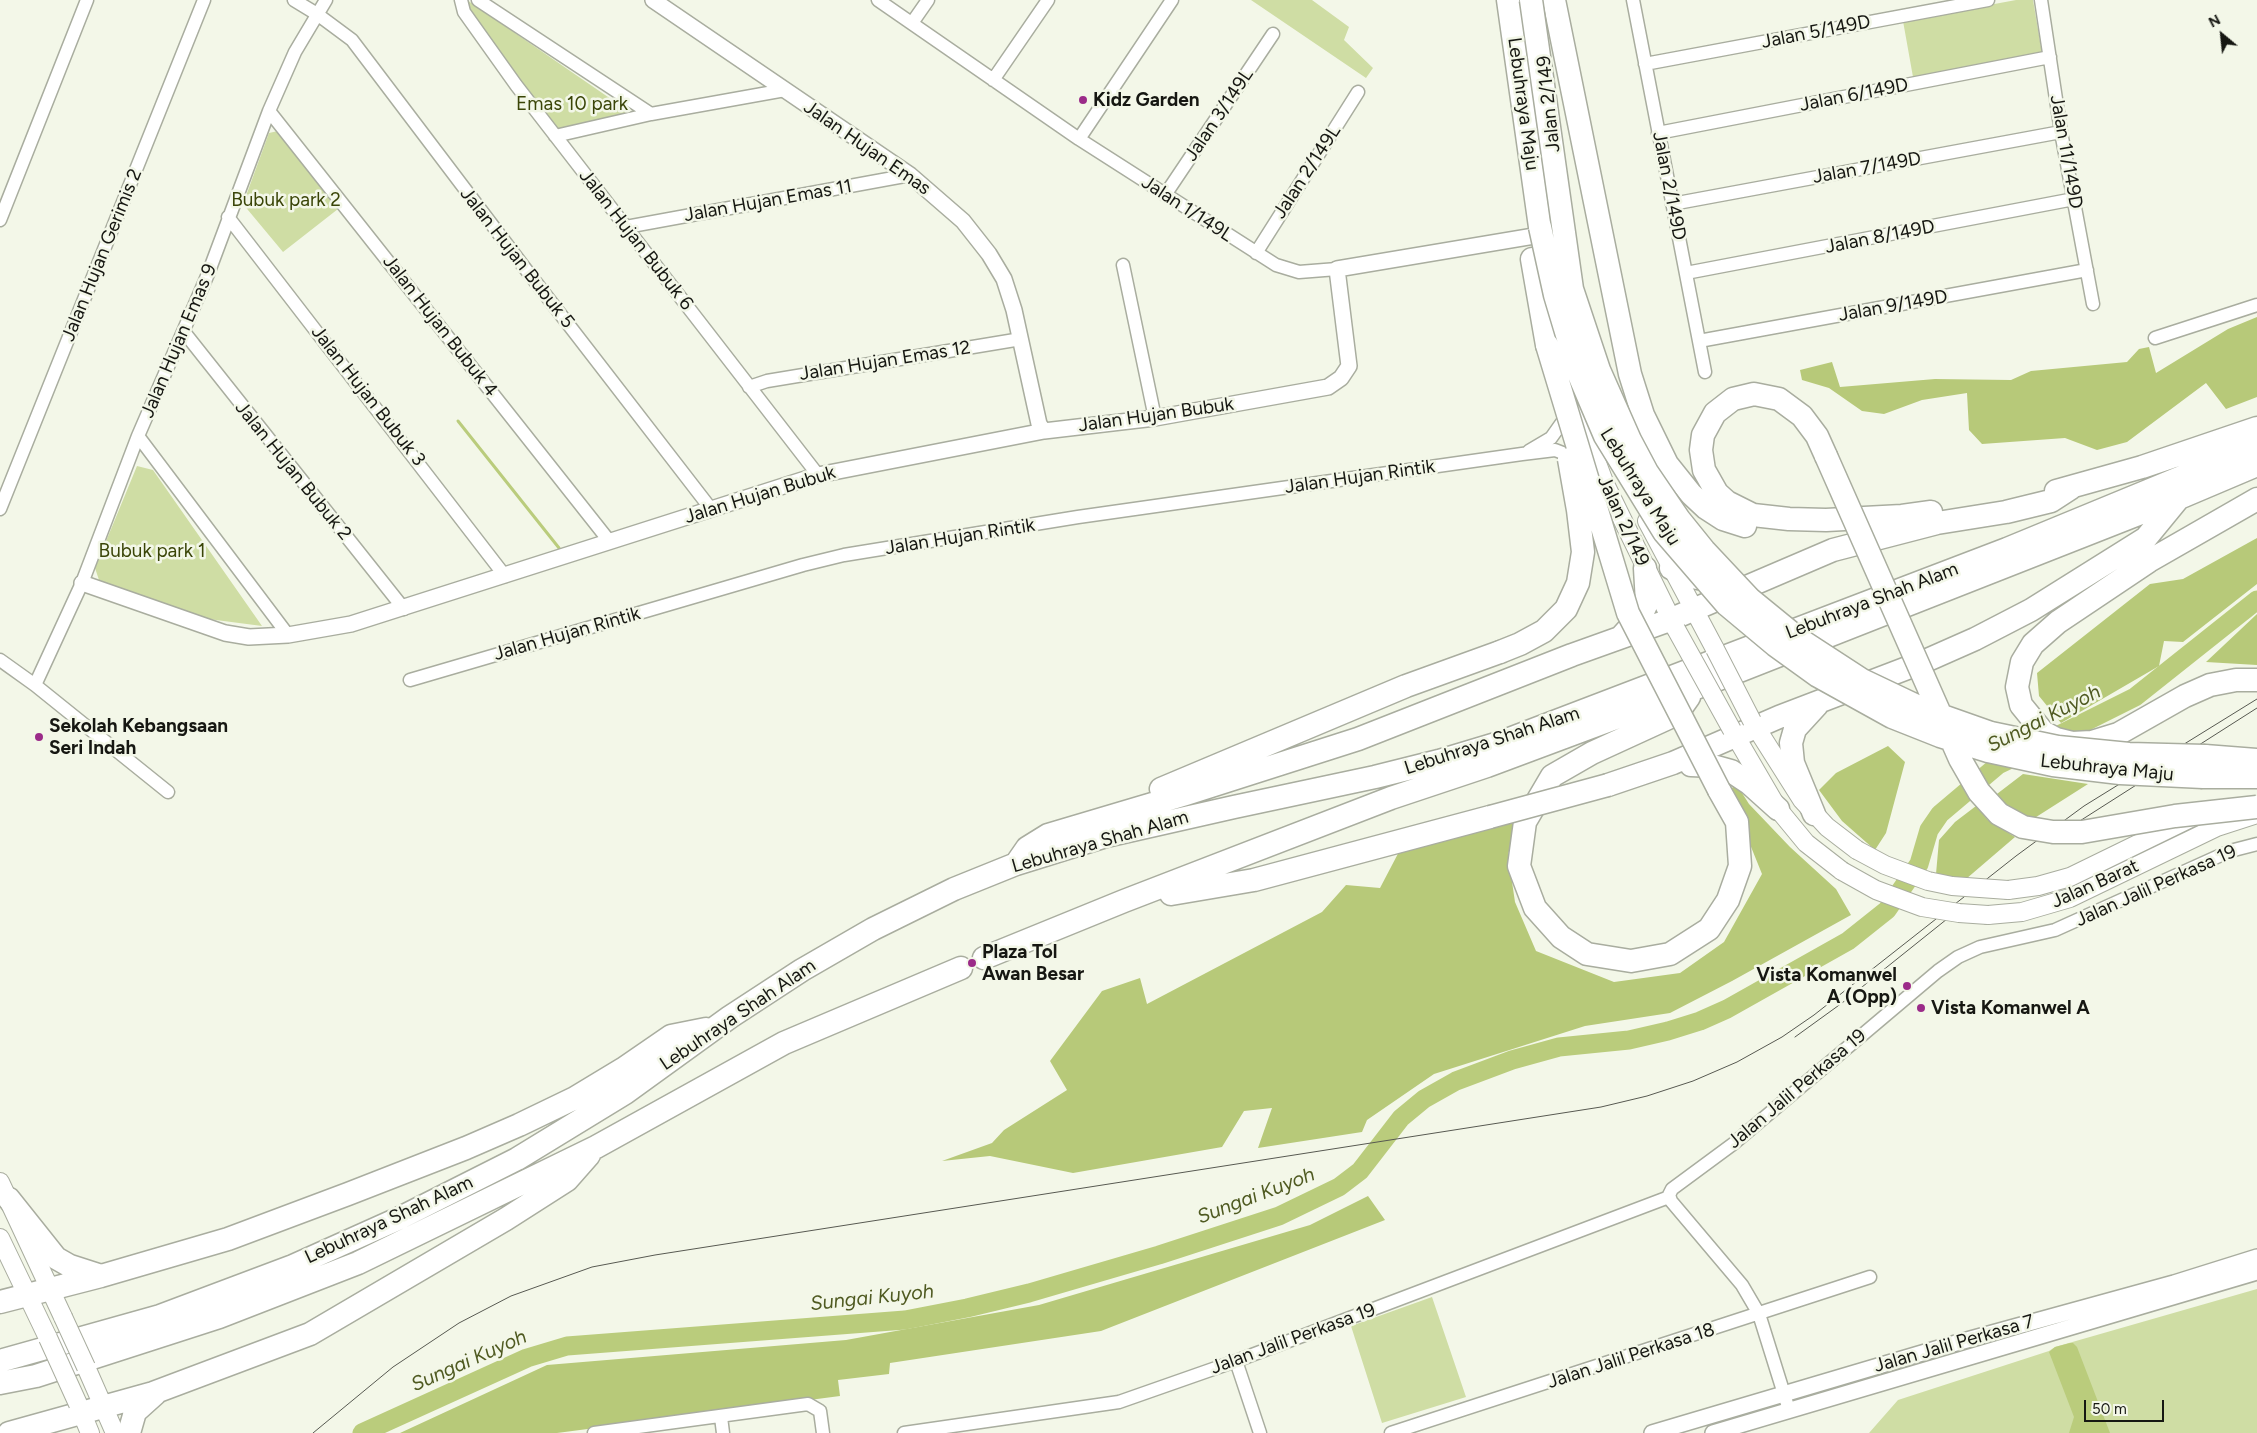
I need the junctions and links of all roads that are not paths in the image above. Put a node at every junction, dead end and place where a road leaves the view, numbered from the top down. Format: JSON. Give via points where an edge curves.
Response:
{"nodes":[{"id":1,"x":87,"y":0,"type":"edge"},
{"id":2,"x":204,"y":0,"type":"edge"},
{"id":3,"x":294,"y":0,"type":"edge"},
{"id":4,"x":326,"y":0,"type":"edge"},
{"id":5,"x":460,"y":0,"type":"edge"},
{"id":6,"x":478,"y":0,"type":"edge"},
{"id":7,"x":653,"y":0,"type":"edge"},
{"id":8,"x":878,"y":0,"type":"edge"},
{"id":9,"x":928,"y":0,"type":"edge"},
{"id":10,"x":1048,"y":0,"type":"edge"},
{"id":11,"x":1172,"y":0,"type":"edge"},
{"id":12,"x":1504,"y":0,"type":"edge"},
{"id":13,"x":1508,"y":0,"type":"edge"},
{"id":14,"x":1531,"y":0,"type":"edge"},
{"id":15,"x":1536,"y":0,"type":"edge"},
{"id":16,"x":1554,"y":0,"type":"edge"},
{"id":17,"x":1632,"y":0,"type":"edge"},
{"id":18,"x":1988,"y":0,"type":"edge"},
{"id":19,"x":2041,"y":0,"type":"edge"},
{"id":20,"x":317,"y":14,"type":"junction"},
{"id":21,"x":912,"y":23,"type":"junction"},
{"id":22,"x":1273,"y":34,"type":"dead end"},
{"id":23,"x":2050,"y":57,"type":"junction"},
{"id":24,"x":1645,"y":64,"type":"junction"},
{"id":25,"x":993,"y":80,"type":"junction"},
{"id":26,"x":785,"y":90,"type":"junction"},
{"id":27,"x":1358,"y":92,"type":"dead end"},
{"id":28,"x":269,"y":110,"type":"junction"},
{"id":29,"x":651,"y":114,"type":"junction"},
{"id":30,"x":2061,"y":132,"type":"junction"},
{"id":31,"x":1658,"y":133,"type":"junction"},
{"id":32,"x":556,"y":136,"type":"junction"},
{"id":33,"x":1079,"y":139,"type":"junction"},
{"id":34,"x":910,"y":174,"type":"junction"},
{"id":35,"x":1165,"y":195,"type":"junction"},
{"id":36,"x":2074,"y":199,"type":"junction"},
{"id":37,"x":1672,"y":204,"type":"junction"},
{"id":38,"x":228,"y":217,"type":"junction"},
{"id":39,"x":0,"y":220,"type":"edge"},
{"id":40,"x":626,"y":227,"type":"junction"},
{"id":41,"x":1540,"y":231,"type":"junction"},
{"id":42,"x":1256,"y":253,"type":"junction"},
{"id":43,"x":1124,"y":265,"type":"dead end"},
{"id":44,"x":1337,"y":269,"type":"junction"},
{"id":45,"x":2087,"y":270,"type":"junction"},
{"id":46,"x":1686,"y":273,"type":"junction"},
{"id":47,"x":2093,"y":304,"type":"dead end"},
{"id":48,"x":2257,"y":305,"type":"edge"},
{"id":49,"x":184,"y":332,"type":"junction"},
{"id":50,"x":2155,"y":338,"type":"dead end"},
{"id":51,"x":1021,"y":339,"type":"junction"},
{"id":52,"x":1699,"y":342,"type":"junction"},
{"id":53,"x":1547,"y":345,"type":"junction"},
{"id":54,"x":1705,"y":372,"type":"dead end"},
{"id":55,"x":749,"y":386,"type":"junction"},
{"id":56,"x":1574,"y":401,"type":"junction"},
{"id":57,"x":1155,"y":418,"type":"junction"},
{"id":58,"x":2257,"y":428,"type":"edge"},
{"id":59,"x":1044,"y":431,"type":"junction"},
{"id":60,"x":138,"y":436,"type":"junction"},
{"id":61,"x":2257,"y":446,"type":"edge"},
{"id":62,"x":1522,"y":454,"type":"junction"},
{"id":63,"x":2257,"y":465,"type":"edge"},
{"id":64,"x":818,"y":475,"type":"junction"},
{"id":65,"x":1604,"y":482,"type":"junction"},
{"id":66,"x":2071,"y":488,"type":"junction"},
{"id":67,"x":2179,"y":498,"type":"junction"},
{"id":68,"x":2257,"y":498,"type":"edge"},
{"id":69,"x":0,"y":509,"type":"edge"},
{"id":70,"x":711,"y":509,"type":"junction"},
{"id":71,"x":1826,"y":520,"type":"junction"},
{"id":72,"x":610,"y":542,"type":"junction"},
{"id":73,"x":1646,"y":568,"type":"junction"},
{"id":74,"x":1671,"y":568,"type":"junction"},
{"id":75,"x":505,"y":576,"type":"junction"},
{"id":76,"x":1763,"y":581,"type":"junction"},
{"id":77,"x":82,"y":583,"type":"junction"},
{"id":78,"x":404,"y":609,"type":"junction"},
{"id":79,"x":1696,"y":614,"type":"junction"},
{"id":80,"x":1674,"y":624,"type":"junction"},
{"id":81,"x":288,"y":635,"type":"junction"},
{"id":82,"x":1620,"y":638,"type":"junction"},
{"id":83,"x":0,"y":660,"type":"edge"},
{"id":84,"x":410,"y":680,"type":"dead end"},
{"id":85,"x":2257,"y":680,"type":"edge"},
{"id":86,"x":34,"y":685,"type":"junction"},
{"id":87,"x":1696,"y":688,"type":"junction"},
{"id":88,"x":1821,"y":701,"type":"junction"},
{"id":89,"x":1744,"y":729,"type":"junction"},
{"id":90,"x":2257,"y":760,"type":"edge"},
{"id":91,"x":1672,"y":763,"type":"junction"},
{"id":92,"x":2257,"y":777,"type":"edge"},
{"id":93,"x":168,"y":792,"type":"dead end"},
{"id":94,"x":2257,"y":795,"type":"edge"},
{"id":95,"x":2257,"y":807,"type":"edge"},
{"id":96,"x":1778,"y":809,"type":"junction"},
{"id":97,"x":1135,"y":810,"type":"junction"},
{"id":98,"x":1814,"y":814,"type":"junction"},
{"id":99,"x":2257,"y":814,"type":"edge"},
{"id":100,"x":2257,"y":844,"type":"edge"},
{"id":101,"x":1857,"y":850,"type":"joint"},
{"id":102,"x":1016,"y":864,"type":"junction"},
{"id":103,"x":1842,"y":872,"type":"joint"},
{"id":104,"x":1124,"y":901,"type":"junction"},
{"id":105,"x":984,"y":958,"type":"dead end"},
{"id":106,"x":961,"y":968,"type":"dead end"},
{"id":107,"x":715,"y":1028,"type":"junction"},
{"id":108,"x":596,"y":1147,"type":"junction"},
{"id":109,"x":4,"y":1190,"type":"edge"},
{"id":110,"x":1670,"y":1199,"type":"junction"},
{"id":111,"x":0,"y":1238,"type":"edge"},
{"id":112,"x":2257,"y":1256,"type":"edge"},
{"id":113,"x":2257,"y":1272,"type":"edge"},
{"id":114,"x":101,"y":1276,"type":"junction"},
{"id":115,"x":1870,"y":1277,"type":"dead end"},
{"id":116,"x":52,"y":1291,"type":"junction"},
{"id":117,"x":29,"y":1297,"type":"junction"},
{"id":118,"x":0,"y":1302,"type":"edge"},
{"id":119,"x":1759,"y":1314,"type":"junction"},
{"id":120,"x":0,"y":1361,"type":"edge"},
{"id":121,"x":1236,"y":1361,"type":"junction"},
{"id":122,"x":0,"y":1384,"type":"edge"},
{"id":123,"x":157,"y":1392,"type":"junction"},
{"id":124,"x":1784,"y":1393,"type":"junction"},
{"id":125,"x":102,"y":1402,"type":"junction"},
{"id":126,"x":1789,"y":1410,"type":"junction"},
{"id":127,"x":83,"y":1417,"type":"edge"},
{"id":128,"x":721,"y":1417,"type":"junction"},
{"id":129,"x":42,"y":1424,"type":"junction"},
{"id":130,"x":627,"y":1431,"type":"edge"},
{"id":131,"x":9,"y":1433,"type":"edge"},
{"id":132,"x":63,"y":1433,"type":"edge"},
{"id":133,"x":115,"y":1433,"type":"edge"},
{"id":134,"x":129,"y":1433,"type":"edge"},
{"id":135,"x":594,"y":1433,"type":"edge"},
{"id":136,"x":723,"y":1433,"type":"edge"},
{"id":137,"x":823,"y":1433,"type":"edge"},
{"id":138,"x":904,"y":1433,"type":"edge"},
{"id":139,"x":1260,"y":1433,"type":"edge"},
{"id":140,"x":1391,"y":1433,"type":"edge"},
{"id":141,"x":1652,"y":1433,"type":"edge"},
{"id":142,"x":1713,"y":1433,"type":"edge"}],
"edges":[{"from":1,"to":39,"type":"street"},
{"from":2,"to":69,"type":"street","name":"Jalan Hujan Gerimis 2"},
{"from":3,"to":20,"type":"street","name":"Jalan Hujan Bubuk 5"},
{"from":4,"to":20,"type":"street","name":"Jalan Hujan Emas 9"},
{"from":5,"to":32,"type":"street","name":"Jalan Hujan Bubuk 6","via":[[464,12]]},
{"from":6,"to":29,"type":"street"},
{"from":7,"to":26,"type":"street","name":"Jalan Hujan Emas"},
{"from":8,"to":21,"type":"street","name":"Jalan 1/149L"},
{"from":9,"to":21,"type":"street"},
{"from":10,"to":25,"type":"street"},
{"from":11,"to":33,"type":"street"},
{"from":12,"to":41,"type":"main road","name":"Jalan 2/149"},
{"from":13,"to":41,"type":"highway","name":"Lebuhraya Maju"},
{"from":14,"to":90,"type":"highway","name":"Lebuhraya Maju","bridge":true,"via":[[1572,289],[1599,370],[1647,472],[1704,550],[1750,599],[1799,639],[1862,680],[1923,709],[1990,733],[2058,747]]},
{"from":15,"to":74,"type":"main road","name":"Jalan 2/149","via":[[1549,91],[1560,219],[1578,321],[1594,384],[1621,464]]},
{"from":16,"to":71,"type":"highway","via":[[1630,374],[1658,449],[1690,494],[1723,519],[1743,526],[1791,530]]},
{"from":17,"to":24,"type":"street","name":"Jalan 2/149D"},
{"from":18,"to":24,"type":"street","name":"Jalan 5/149D"},
{"from":19,"to":23,"type":"street","name":"Jalan 11/149D"},
{"from":20,"to":28,"type":"street","name":"Jalan Hujan Emas 9","via":[[295,52]]},
{"from":20,"to":70,"type":"street","name":"Jalan Hujan Bubuk 5","via":[[352,40]]},
{"from":21,"to":25,"type":"street","name":"Jalan 1/149L"},
{"from":22,"to":35,"type":"street","name":"Jalan 3/149L"},
{"from":23,"to":30,"type":"street","name":"Jalan 11/149D"},
{"from":23,"to":31,"type":"street","name":"Jalan 6/149D"},
{"from":24,"to":31,"type":"street","name":"Jalan 2/149D"},
{"from":25,"to":33,"type":"street","name":"Jalan 1/149L"},
{"from":26,"to":29,"type":"street"},
{"from":26,"to":34,"type":"street","name":"Jalan Hujan Emas"},
{"from":27,"to":42,"type":"street","name":"Jalan 2/149L"},
{"from":28,"to":38,"type":"street","name":"Jalan Hujan Emas 9"},
{"from":28,"to":72,"type":"street","name":"Jalan Hujan Bubuk 4"},
{"from":29,"to":32,"type":"street"},
{"from":30,"to":36,"type":"street","name":"Jalan 11/149D"},
{"from":30,"to":37,"type":"street","name":"Jalan 7/149D"},
{"from":31,"to":37,"type":"street","name":"Jalan 2/149D"},
{"from":32,"to":40,"type":"street","name":"Jalan Hujan Bubuk 6"},
{"from":33,"to":35,"type":"street","name":"Jalan 1/149L"},
{"from":34,"to":40,"type":"street","name":"Jalan Hujan Emas 11"},
{"from":34,"to":51,"type":"street","name":"Jalan Hujan Emas","via":[[963,220],[989,254],[1004,280]]},
{"from":35,"to":42,"type":"street","name":"Jalan 1/149L"},
{"from":36,"to":45,"type":"street","name":"Jalan 11/149D"},
{"from":36,"to":46,"type":"street","name":"Jalan 8/149D"},
{"from":37,"to":46,"type":"street","name":"Jalan 2/149D"},
{"from":38,"to":49,"type":"street","name":"Jalan Hujan Emas 9"},
{"from":38,"to":75,"type":"street","name":"Jalan Hujan Bubuk 3"},
{"from":40,"to":55,"type":"street","name":"Jalan Hujan Bubuk 6"},
{"from":41,"to":44,"type":"street","name":"Jalan 1/149L"},
{"from":41,"to":53,"type":"highway","bridge":true,"via":[[1532,259]]},
{"from":41,"to":56,"type":"main road","name":"Jalan 2/149","via":[[1561,364]]},
{"from":41,"to":92,"type":"highway","name":"Lebuhraya Maju","bridge":true,"via":[[1579,375],[1605,436],[1664,532],[1727,605],[1775,645],[1818,676],[1892,717],[1988,750],[2053,765],[2120,773]]},
{"from":42,"to":44,"type":"street","name":"Jalan 1/149L","via":[[1276,265],[1299,272]]},
{"from":43,"to":57,"type":"street"},
{"from":44,"to":57,"type":"street","name":"Jalan Hujan Bubuk","via":[[1349,366],[1341,378],[1328,387]]},
{"from":45,"to":47,"type":"street","name":"Jalan 11/149D"},
{"from":45,"to":52,"type":"street","name":"Jalan 9/149D"},
{"from":46,"to":52,"type":"street","name":"Jalan 2/149D"},
{"from":48,"to":50,"type":"street"},
{"from":49,"to":60,"type":"street","name":"Jalan Hujan Emas 9"},
{"from":49,"to":78,"type":"street","name":"Jalan Hujan Bubuk 2"},
{"from":51,"to":55,"type":"street","name":"Jalan Hujan Emas 12"},
{"from":51,"to":59,"type":"street","name":"Jalan Hujan Emas","via":[[1038,424]]},
{"from":52,"to":54,"type":"street","name":"Jalan 2/149D"},
{"from":53,"to":87,"type":"highway","bridge":true,"via":[[1628,613],[1719,790],[1736,822],[1740,866],[1728,900],[1709,929],[1670,954],[1631,961],[1587,954],[1561,937],[1535,908],[1519,866],[1525,822],[1552,776],[1592,753],[1677,714]]},
{"from":53,"to":97,"type":"highway","bridge":true,"via":[[1583,552],[1578,583],[1566,609],[1544,631],[1520,644],[1406,686],[1176,782],[1151,794]]},
{"from":55,"to":64,"type":"street","name":"Jalan Hujan Bubuk 6"},
{"from":56,"to":62,"type":"street","name":"Jalan Hujan Rintik","via":[[1564,423],[1551,438]]},
{"from":56,"to":65,"type":"main road","name":"Jalan 2/149"},
{"from":57,"to":59,"type":"street","name":"Jalan Hujan Bubuk"},
{"from":58,"to":66,"type":"highway","via":[[2142,468]]},
{"from":59,"to":64,"type":"street","name":"Jalan Hujan Bubuk"},
{"from":60,"to":77,"type":"street","name":"Jalan Hujan Emas 9"},
{"from":60,"to":81,"type":"street"},
{"from":61,"to":102,"type":"highway","name":"Lebuhraya Shah Alam","via":[[2007,549],[1499,742],[1374,777],[1106,836]]},
{"from":62,"to":65,"type":"street","name":"Jalan Hujan Rintik","via":[[1556,450],[1588,464]]},
{"from":62,"to":84,"type":"street","name":"Jalan Hujan Rintik","via":[[1078,517],[844,556],[803,565]]},
{"from":63,"to":67,"type":"highway","name":"Lebuhraya Shah Alam"},
{"from":64,"to":70,"type":"street","name":"Jalan Hujan Bubuk"},
{"from":65,"to":73,"type":"main road","name":"Jalan 2/149"},
{"from":66,"to":71,"type":"highway","via":[[2003,502],[1902,516]]},
{"from":66,"to":76,"type":"highway","via":[[2051,501],[1937,523],[1833,550]]},
{"from":67,"to":87,"type":"highway","name":"Lebuhraya Shah Alam"},
{"from":67,"to":88,"type":"highway","via":[[2146,538],[2031,610],[1935,657]]},
{"from":68,"to":85,"type":"highway","via":[[2149,561],[2058,622],[2033,644],[2022,662],[2017,687],[2021,706],[2042,732],[2072,743],[2092,742],[2118,734],[2210,685]]},
{"from":70,"to":72,"type":"street","name":"Jalan Hujan Bubuk"},
{"from":71,"to":95,"type":"highway","bridge":true,"via":[[1753,515],[1727,502],[1710,482],[1703,465],[1703,435],[1715,413],[1733,399],[1754,394],[1779,399],[1802,416],[1817,436],[1960,759],[1978,792],[1999,814],[2023,827],[2082,832],[2175,816]]},
{"from":72,"to":75,"type":"street","name":"Jalan Hujan Bubuk"},
{"from":73,"to":80,"type":"main road","name":"Jalan 2/149"},
{"from":73,"to":82,"type":"highway","via":[[1647,603],[1634,625]]},
{"from":74,"to":76,"type":"highway","via":[[1709,582]]},
{"from":74,"to":79,"type":"main road","name":"Jalan 2/149"},
{"from":75,"to":78,"type":"street","name":"Jalan Hujan Bubuk"},
{"from":76,"to":79,"type":"highway"},
{"from":77,"to":81,"type":"street","name":"Jalan Hujan Bubuk","via":[[225,633],[249,638]]},
{"from":77,"to":86,"type":"street","name":"Jalan Hujan Emas 9"},
{"from":78,"to":81,"type":"street","name":"Jalan Hujan Bubuk","via":[[351,624]]},
{"from":79,"to":80,"type":"highway"},
{"from":79,"to":89,"type":"main road","name":"Jalan 2/149","bridge":true},
{"from":80,"to":82,"type":"highway"},
{"from":80,"to":89,"type":"main road","name":"Jalan 2/149","bridge":true},
{"from":82,"to":97,"type":"highway","via":[[1358,739]]},
{"from":83,"to":86,"type":"street"},
{"from":86,"to":93,"type":"street"},
{"from":87,"to":104,"type":"highway","name":"Lebuhraya Shah Alam","via":[[1391,798]]},
{"from":88,"to":89,"type":"highway"},
{"from":88,"to":98,"type":"highway","via":[[1794,729],[1791,743],[1793,762]]},
{"from":89,"to":91,"type":"highway"},
{"from":89,"to":96,"type":"main road","name":"Jalan 2/149"},
{"from":89,"to":98,"type":"main road","name":"Jalan 2/149"},
{"from":91,"to":96,"type":"highway","via":[[1713,766],[1731,771],[1750,783]]},
{"from":91,"to":104,"type":"highway","bridge":true,"via":[[1608,785],[1254,880]]},
{"from":94,"to":101,"type":"main road","name":"Jalan Barat","bridge":true,"via":[[2198,815],[2070,877],[2038,886],[2008,890],[1952,886],[1885,865]]},
{"from":96,"to":103,"type":"main road","name":"Jalan 2/149","via":[[1806,843]]},
{"from":97,"to":102,"type":"highway","via":[[1048,835],[1027,848]]},
{"from":98,"to":101,"type":"main road","name":"Jalan 2/149"},
{"from":99,"to":103,"type":"main road","name":"Jalan Barat","bridge":true,"via":[[2200,834],[2070,898],[2022,912],[1988,915],[1922,906],[1876,890]]},
{"from":100,"to":110,"type":"street","name":"Jalan Jalil Perkasa 19","via":[[2230,852],[2055,930],[1980,947],[1958,957],[1733,1144],[1672,1189]]},
{"from":102,"to":107,"type":"highway","name":"Lebuhraya Shah Alam","via":[[954,889],[873,929],[802,970]]},
{"from":104,"to":105,"type":"highway","name":"Lebuhraya Shah Alam"},
{"from":106,"to":108,"type":"highway","name":"Lebuhraya Shah Alam","via":[[784,1043]]},
{"from":107,"to":114,"type":"highway","via":[[671,1036],[575,1098],[466,1148],[228,1239]]},
{"from":107,"to":120,"type":"highway","name":"Lebuhraya Shah Alam","via":[[625,1093],[516,1158],[400,1218],[294,1266],[160,1316]]},
{"from":108,"to":122,"type":"highway","name":"Lebuhraya Shah Alam","via":[[358,1263],[219,1317],[36,1376]]},
{"from":108,"to":123,"type":"highway","via":[[568,1180],[310,1334]]},
{"from":109,"to":114,"type":"highway","via":[[56,1258]]},
{"from":109,"to":116,"type":"main road"},
{"from":110,"to":119,"type":"street","via":[[1742,1285]]},
{"from":110,"to":121,"type":"street","name":"Jalan Jalil Perkasa 19"},
{"from":111,"to":117,"type":"main road"},
{"from":112,"to":124,"type":"street","name":"Jalan Jalil Perkasa 7","via":[[2174,1283]]},
{"from":113,"to":126,"type":"street","name":"Jalan Jalil Perkasa 7"},
{"from":114,"to":116,"type":"highway"},
{"from":115,"to":119,"type":"street","name":"Jalan Jalil Perkasa 18"},
{"from":116,"to":117,"type":"highway"},
{"from":116,"to":125,"type":"main road","bridge":true},
{"from":117,"to":118,"type":"highway"},
{"from":117,"to":127,"type":"main road","bridge":true},
{"from":119,"to":124,"type":"street"},
{"from":119,"to":140,"type":"street","name":"Jalan Jalil Perkasa 18"},
{"from":121,"to":138,"type":"street","name":"Jalan Jalil Perkasa 19","via":[[1119,1402]]},
{"from":121,"to":139,"type":"street"},
{"from":123,"to":125,"type":"highway"},
{"from":123,"to":134,"type":"highway","via":[[135,1412]]},
{"from":124,"to":126,"type":"street"},
{"from":124,"to":141,"type":"street","name":"Jalan Jalil Perkasa 7"},
{"from":125,"to":127,"type":"highway"},
{"from":125,"to":133,"type":"main road"},
{"from":126,"to":142,"type":"street","name":"Jalan Jalil Perkasa 7"},
{"from":127,"to":129,"type":"highway"},
{"from":128,"to":130,"type":"street"},
{"from":128,"to":136,"type":"street"},
{"from":128,"to":137,"type":"street","via":[[808,1404],[820,1411]]},
{"from":129,"to":131,"type":"highway"},
{"from":129,"to":132,"type":"highway"},
{"from":130,"to":135,"type":"street"}]}
